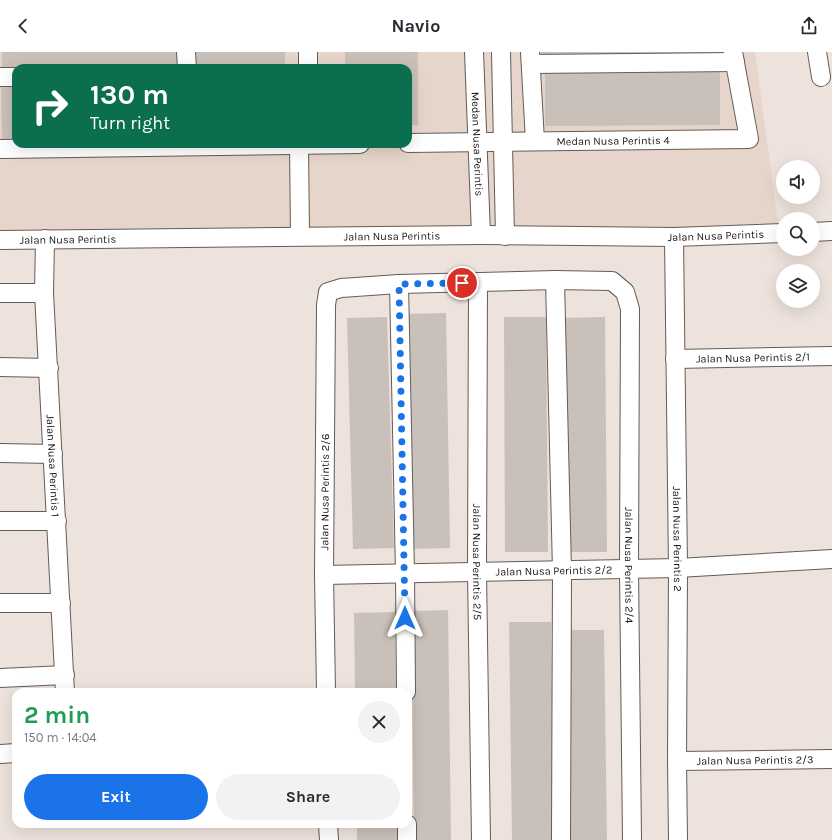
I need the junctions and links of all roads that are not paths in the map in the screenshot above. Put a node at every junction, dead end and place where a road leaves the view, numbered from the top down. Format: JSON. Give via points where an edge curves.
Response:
{"nodes":[{"id":1,"x":186,"y":52,"type":"edge"},
{"id":2,"x":308,"y":52,"type":"edge"},
{"id":3,"x":474,"y":52,"type":"edge"},
{"id":4,"x":501,"y":52,"type":"edge"},
{"id":5,"x":817,"y":52,"type":"edge"},
{"id":6,"x":734,"y":57,"type":"edge"},
{"id":7,"x":530,"y":58,"type":"edge"},
{"id":8,"x":186,"y":64,"type":"edge"},
{"id":9,"x":308,"y":64,"type":"edge"},
{"id":10,"x":0,"y":77,"type":"edge"},
{"id":11,"x":12,"y":77,"type":"edge"},
{"id":12,"x":821,"y":77,"type":"dead end"},
{"id":13,"x":477,"y":142,"type":"junction"},
{"id":14,"x":503,"y":142,"type":"junction"},
{"id":15,"x":535,"y":142,"type":"junction"},
{"id":16,"x":412,"y":143,"type":"edge"},
{"id":17,"x":47,"y":148,"type":"edge"},
{"id":18,"x":305,"y":148,"type":"edge"},
{"id":19,"x":0,"y":149,"type":"edge"},
{"id":20,"x":832,"y":231,"type":"edge"},
{"id":21,"x":820,"y":232,"type":"edge"},
{"id":22,"x":776,"y":233,"type":"edge"},
{"id":23,"x":481,"y":235,"type":"junction"},
{"id":24,"x":300,"y":236,"type":"junction"},
{"id":25,"x":505,"y":236,"type":"junction"},
{"id":26,"x":674,"y":237,"type":"junction"},
{"id":27,"x":45,"y":239,"type":"junction"},
{"id":28,"x":0,"y":240,"type":"edge"},
{"id":29,"x":555,"y":280,"type":"junction"},
{"id":30,"x":478,"y":283,"type":"junction"},
{"id":31,"x":399,"y":284,"type":"junction"},
{"id":32,"x":0,"y":293,"type":"edge"},
{"id":33,"x":44,"y":293,"type":"junction"},
{"id":34,"x":832,"y":356,"type":"edge"},
{"id":35,"x":675,"y":359,"type":"junction"},
{"id":36,"x":0,"y":367,"type":"edge"},
{"id":37,"x":49,"y":368,"type":"junction"},
{"id":38,"x":0,"y":453,"type":"edge"},
{"id":39,"x":53,"y":454,"type":"junction"},
{"id":40,"x":0,"y":521,"type":"edge"},
{"id":41,"x":57,"y":522,"type":"junction"},
{"id":42,"x":832,"y":559,"type":"edge"},
{"id":43,"x":678,"y":568,"type":"junction"},
{"id":44,"x":629,"y":570,"type":"junction"},
{"id":45,"x":562,"y":571,"type":"junction"},
{"id":46,"x":477,"y":572,"type":"junction"},
{"id":47,"x":405,"y":574,"type":"junction"},
{"id":48,"x":324,"y":575,"type":"junction"},
{"id":49,"x":61,"y":603,"type":"junction"},
{"id":50,"x":0,"y":604,"type":"edge"},
{"id":51,"x":0,"y":678,"type":"edge"},
{"id":52,"x":65,"y":683,"type":"edge"},
{"id":53,"x":326,"y":688,"type":"edge"},
{"id":54,"x":406,"y":688,"type":"edge"},
{"id":55,"x":12,"y":753,"type":"edge"},
{"id":56,"x":0,"y":754,"type":"edge"},
{"id":57,"x":832,"y":759,"type":"edge"},
{"id":58,"x":677,"y":761,"type":"junction"},
{"id":59,"x":328,"y":828,"type":"edge"},
{"id":60,"x":407,"y":828,"type":"edge"},
{"id":61,"x":329,"y":840,"type":"edge"},
{"id":62,"x":407,"y":840,"type":"edge"},
{"id":63,"x":481,"y":840,"type":"edge"},
{"id":64,"x":561,"y":840,"type":"edge"},
{"id":65,"x":632,"y":840,"type":"edge"},
{"id":66,"x":678,"y":840,"type":"edge"}],
"edges":[{"from":1,"to":8,"type":"street"},
{"from":2,"to":9,"type":"street"},
{"from":3,"to":13,"type":"street","name":"Medan Nusa Perintis"},
{"from":4,"to":14,"type":"street"},
{"from":5,"to":12,"type":"street"},
{"from":6,"to":7,"type":"street"},
{"from":6,"to":15,"type":"street","name":"Medan Nusa Perintis 4","via":[[749,139]]},
{"from":7,"to":15,"type":"street"},
{"from":10,"to":11,"type":"street"},
{"from":13,"to":14,"type":"street","name":"Medan Nusa Perintis 4"},
{"from":13,"to":16,"type":"street","name":"Medan Nusa Perintis 4"},
{"from":13,"to":23,"type":"street","name":"Medan Nusa Perintis"},
{"from":14,"to":15,"type":"street","name":"Medan Nusa Perintis 4"},
{"from":14,"to":25,"type":"street"},
{"from":17,"to":19,"type":"street"},
{"from":18,"to":24,"type":"street"},
{"from":20,"to":21,"type":"street"},
{"from":22,"to":26,"type":"street","name":"Jalan Nusa Perintis"},
{"from":23,"to":24,"type":"street","name":"Jalan Nusa Perintis"},
{"from":23,"to":25,"type":"street","name":"Jalan Nusa Perintis"},
{"from":24,"to":27,"type":"street","name":"Jalan Nusa Perintis"},
{"from":25,"to":26,"type":"street","name":"Jalan Nusa Perintis"},
{"from":26,"to":35,"type":"street","name":"Jalan Nusa Perintis 2"},
{"from":27,"to":28,"type":"street","name":"Jalan Nusa Perintis"},
{"from":27,"to":33,"type":"street","name":"Jalan Nusa Perintis 1"},
{"from":29,"to":30,"type":"street"},
{"from":29,"to":44,"type":"street","name":"Jalan Nusa Perintis 2/4","via":[[612,281],[625,292],[630,309]]},
{"from":29,"to":45,"type":"street"},
{"from":30,"to":31,"type":"street"},
{"from":30,"to":46,"type":"street","name":"Jalan Nusa Perintis 2/5"},
{"from":31,"to":47,"type":"street"},
{"from":31,"to":48,"type":"street","name":"Jalan Nusa Perintis 2/6","via":[[341,288],[328,292]]},
{"from":32,"to":33,"type":"street"},
{"from":33,"to":37,"type":"street","name":"Jalan Nusa Perintis 1"},
{"from":34,"to":35,"type":"street","name":"Jalan Nusa Perintis 2/1"},
{"from":35,"to":43,"type":"street","name":"Jalan Nusa Perintis 2"},
{"from":36,"to":37,"type":"street"},
{"from":37,"to":39,"type":"street","name":"Jalan Nusa Perintis 1"},
{"from":38,"to":39,"type":"street"},
{"from":39,"to":41,"type":"street","name":"Jalan Nusa Perintis 1"},
{"from":40,"to":41,"type":"street"},
{"from":41,"to":49,"type":"street","name":"Jalan Nusa Perintis 1"},
{"from":42,"to":43,"type":"street","name":"Jalan Nusa Perintis 2/2"},
{"from":43,"to":44,"type":"street","name":"Jalan Nusa Perintis 2/2"},
{"from":43,"to":58,"type":"street","name":"Jalan Nusa Perintis 2"},
{"from":44,"to":45,"type":"street","name":"Jalan Nusa Perintis 2/2"},
{"from":44,"to":65,"type":"street","name":"Jalan Nusa Perintis 2/4"},
{"from":45,"to":46,"type":"street","name":"Jalan Nusa Perintis 2/2"},
{"from":45,"to":64,"type":"street"},
{"from":46,"to":47,"type":"street","name":"Jalan Nusa Perintis 2/2"},
{"from":46,"to":63,"type":"street","name":"Jalan Nusa Perintis 2/5"},
{"from":47,"to":48,"type":"street","name":"Jalan Nusa Perintis 2/2"},
{"from":47,"to":54,"type":"street"},
{"from":48,"to":53,"type":"street","name":"Jalan Nusa Perintis 2/6"},
{"from":49,"to":50,"type":"street"},
{"from":49,"to":52,"type":"street","name":"Jalan Nusa Perintis 1"},
{"from":51,"to":52,"type":"street"},
{"from":55,"to":56,"type":"street"},
{"from":57,"to":58,"type":"street","name":"Jalan Nusa Perintis 2/3"},
{"from":58,"to":66,"type":"street","name":"Jalan Nusa Perintis 2"},
{"from":59,"to":61,"type":"street"},
{"from":60,"to":62,"type":"street"}]}
